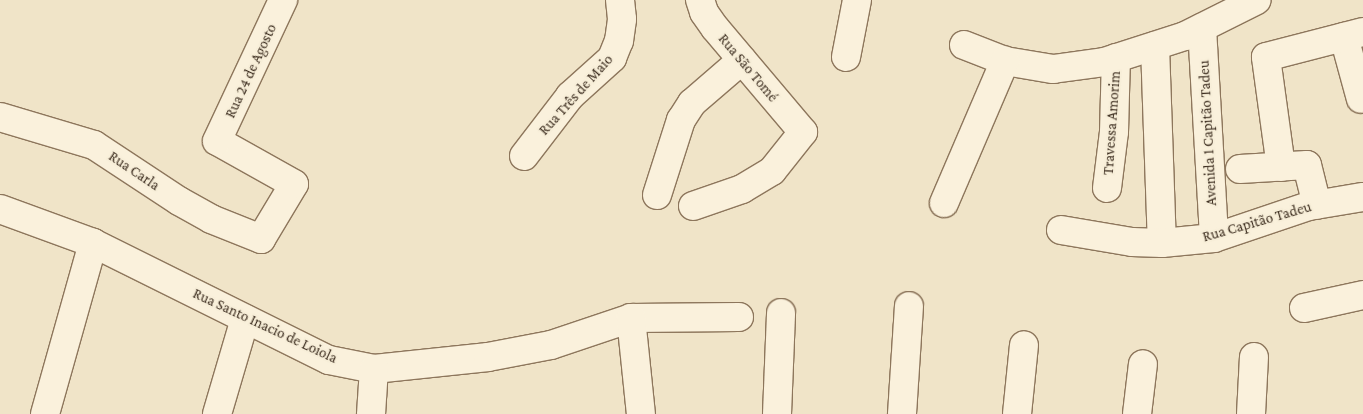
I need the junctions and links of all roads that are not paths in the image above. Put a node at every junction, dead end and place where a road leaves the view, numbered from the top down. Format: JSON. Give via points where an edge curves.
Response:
{"nodes":[{"id":1,"x":620,"y":0,"type":"edge"},
{"id":2,"x":700,"y":0,"type":"edge"},
{"id":3,"x":856,"y":0,"type":"edge"},
{"id":4,"x":1257,"y":0,"type":"edge"},
{"id":5,"x":274,"y":3,"type":"edge"},
{"id":6,"x":1202,"y":28,"type":"junction"},
{"id":7,"x":1354,"y":35,"type":"edge"},
{"id":8,"x":964,"y":45,"type":"dead end"},
{"id":9,"x":1154,"y":46,"type":"junction"},
{"id":10,"x":846,"y":57,"type":"dead end"},
{"id":11,"x":1116,"y":58,"type":"junction"},
{"id":12,"x":742,"y":60,"type":"junction"},
{"id":13,"x":1005,"y":61,"type":"junction"},
{"id":14,"x":1361,"y":99,"type":"dead end"},
{"id":15,"x":0,"y":117,"type":"edge"},
{"id":16,"x":524,"y":156,"type":"dead end"},
{"id":17,"x":1281,"y":167,"type":"junction"},
{"id":18,"x":1240,"y":169,"type":"dead end"},
{"id":19,"x":1107,"y":188,"type":"dead end"},
{"id":20,"x":656,"y":195,"type":"dead end"},
{"id":21,"x":1363,"y":197,"type":"edge"},
{"id":22,"x":944,"y":203,"type":"dead end"},
{"id":23,"x":1317,"y":205,"type":"junction"},
{"id":24,"x":693,"y":206,"type":"dead end"},
{"id":25,"x":0,"y":209,"type":"edge"},
{"id":26,"x":1061,"y":230,"type":"dead end"},
{"id":27,"x":1214,"y":238,"type":"junction"},
{"id":28,"x":261,"y":239,"type":"joint"},
{"id":29,"x":93,"y":243,"type":"junction"},
{"id":30,"x":1162,"y":243,"type":"junction"},
{"id":31,"x":1363,"y":294,"type":"edge"},
{"id":32,"x":910,"y":306,"type":"dead end"},
{"id":33,"x":1304,"y":308,"type":"dead end"},
{"id":34,"x":781,"y":313,"type":"dead end"},
{"id":35,"x":739,"y":317,"type":"dead end"},
{"id":36,"x":631,"y":318,"type":"junction"},
{"id":37,"x":244,"y":319,"type":"junction"},
{"id":38,"x":1024,"y":345,"type":"dead end"},
{"id":39,"x":1254,"y":357,"type":"dead end"},
{"id":40,"x":1143,"y":364,"type":"dead end"},
{"id":41,"x":374,"y":369,"type":"junction"},
{"id":42,"x":46,"y":414,"type":"edge"},
{"id":43,"x":217,"y":414,"type":"edge"},
{"id":44,"x":371,"y":414,"type":"edge"},
{"id":45,"x":641,"y":414,"type":"edge"},
{"id":46,"x":777,"y":414,"type":"edge"},
{"id":47,"x":902,"y":414,"type":"edge"},
{"id":48,"x":1017,"y":414,"type":"edge"},
{"id":49,"x":1137,"y":414,"type":"edge"},
{"id":50,"x":1251,"y":414,"type":"edge"}],
"edges":[{"from":1,"to":16,"type":"street","name":"Rua Três de Maio","via":[[619,41],[612,58],[570,96]]},
{"from":2,"to":12,"type":"street","name":"Rua São Tomé","via":[[715,28]]},
{"from":3,"to":10,"type":"street"},
{"from":4,"to":6,"type":"street"},
{"from":5,"to":28,"type":"street","name":"Rua 24 de Agosto","via":[[217,141],[294,184]]},
{"from":6,"to":9,"type":"street"},
{"from":6,"to":27,"type":"street","name":"Avenida 1 Capitão Tadeu"},
{"from":7,"to":14,"type":"street"},
{"from":7,"to":17,"type":"street","via":[[1266,56]]},
{"from":8,"to":13,"type":"street"},
{"from":9,"to":11,"type":"street"},
{"from":9,"to":30,"type":"street"},
{"from":11,"to":13,"type":"street","via":[[1053,69]]},
{"from":11,"to":19,"type":"street","name":"Travessa Amorim","via":[[1114,132]]},
{"from":12,"to":20,"type":"street","via":[[692,103],[681,120]]},
{"from":12,"to":24,"type":"street","name":"Rua São Tomé","via":[[803,132],[772,171],[742,189]]},
{"from":13,"to":22,"type":"street"},
{"from":15,"to":28,"type":"street","name":"Rua Carla","via":[[94,145],[187,206]]},
{"from":17,"to":18,"type":"street"},
{"from":17,"to":23,"type":"street","via":[[1307,165]]},
{"from":21,"to":23,"type":"street","name":"Rua Capitão Tadeu"},
{"from":23,"to":27,"type":"street","name":"Rua Capitão Tadeu"},
{"from":25,"to":29,"type":"street","name":"Rua Santo Inacio de Loiola"},
{"from":26,"to":30,"type":"street","name":"Rua Capitão Tadeu","via":[[1132,242]]},
{"from":27,"to":30,"type":"street","name":"Rua Capitão Tadeu"},
{"from":29,"to":37,"type":"street","name":"Rua Santo Inacio de Loiola"},
{"from":29,"to":42,"type":"street"},
{"from":31,"to":33,"type":"street"},
{"from":32,"to":47,"type":"street"},
{"from":34,"to":46,"type":"street"},
{"from":35,"to":36,"type":"street","name":"Rua Santo Inacio de Loiola"},
{"from":36,"to":41,"type":"street","name":"Rua Santo Inacio de Loiola","via":[[551,345],[488,357]]},
{"from":36,"to":45,"type":"street"},
{"from":37,"to":41,"type":"street","name":"Rua Santo Inacio de Loiola","via":[[330,360]]},
{"from":37,"to":43,"type":"street"},
{"from":38,"to":48,"type":"street"},
{"from":39,"to":50,"type":"street"},
{"from":40,"to":49,"type":"street"},
{"from":41,"to":44,"type":"street"}]}
